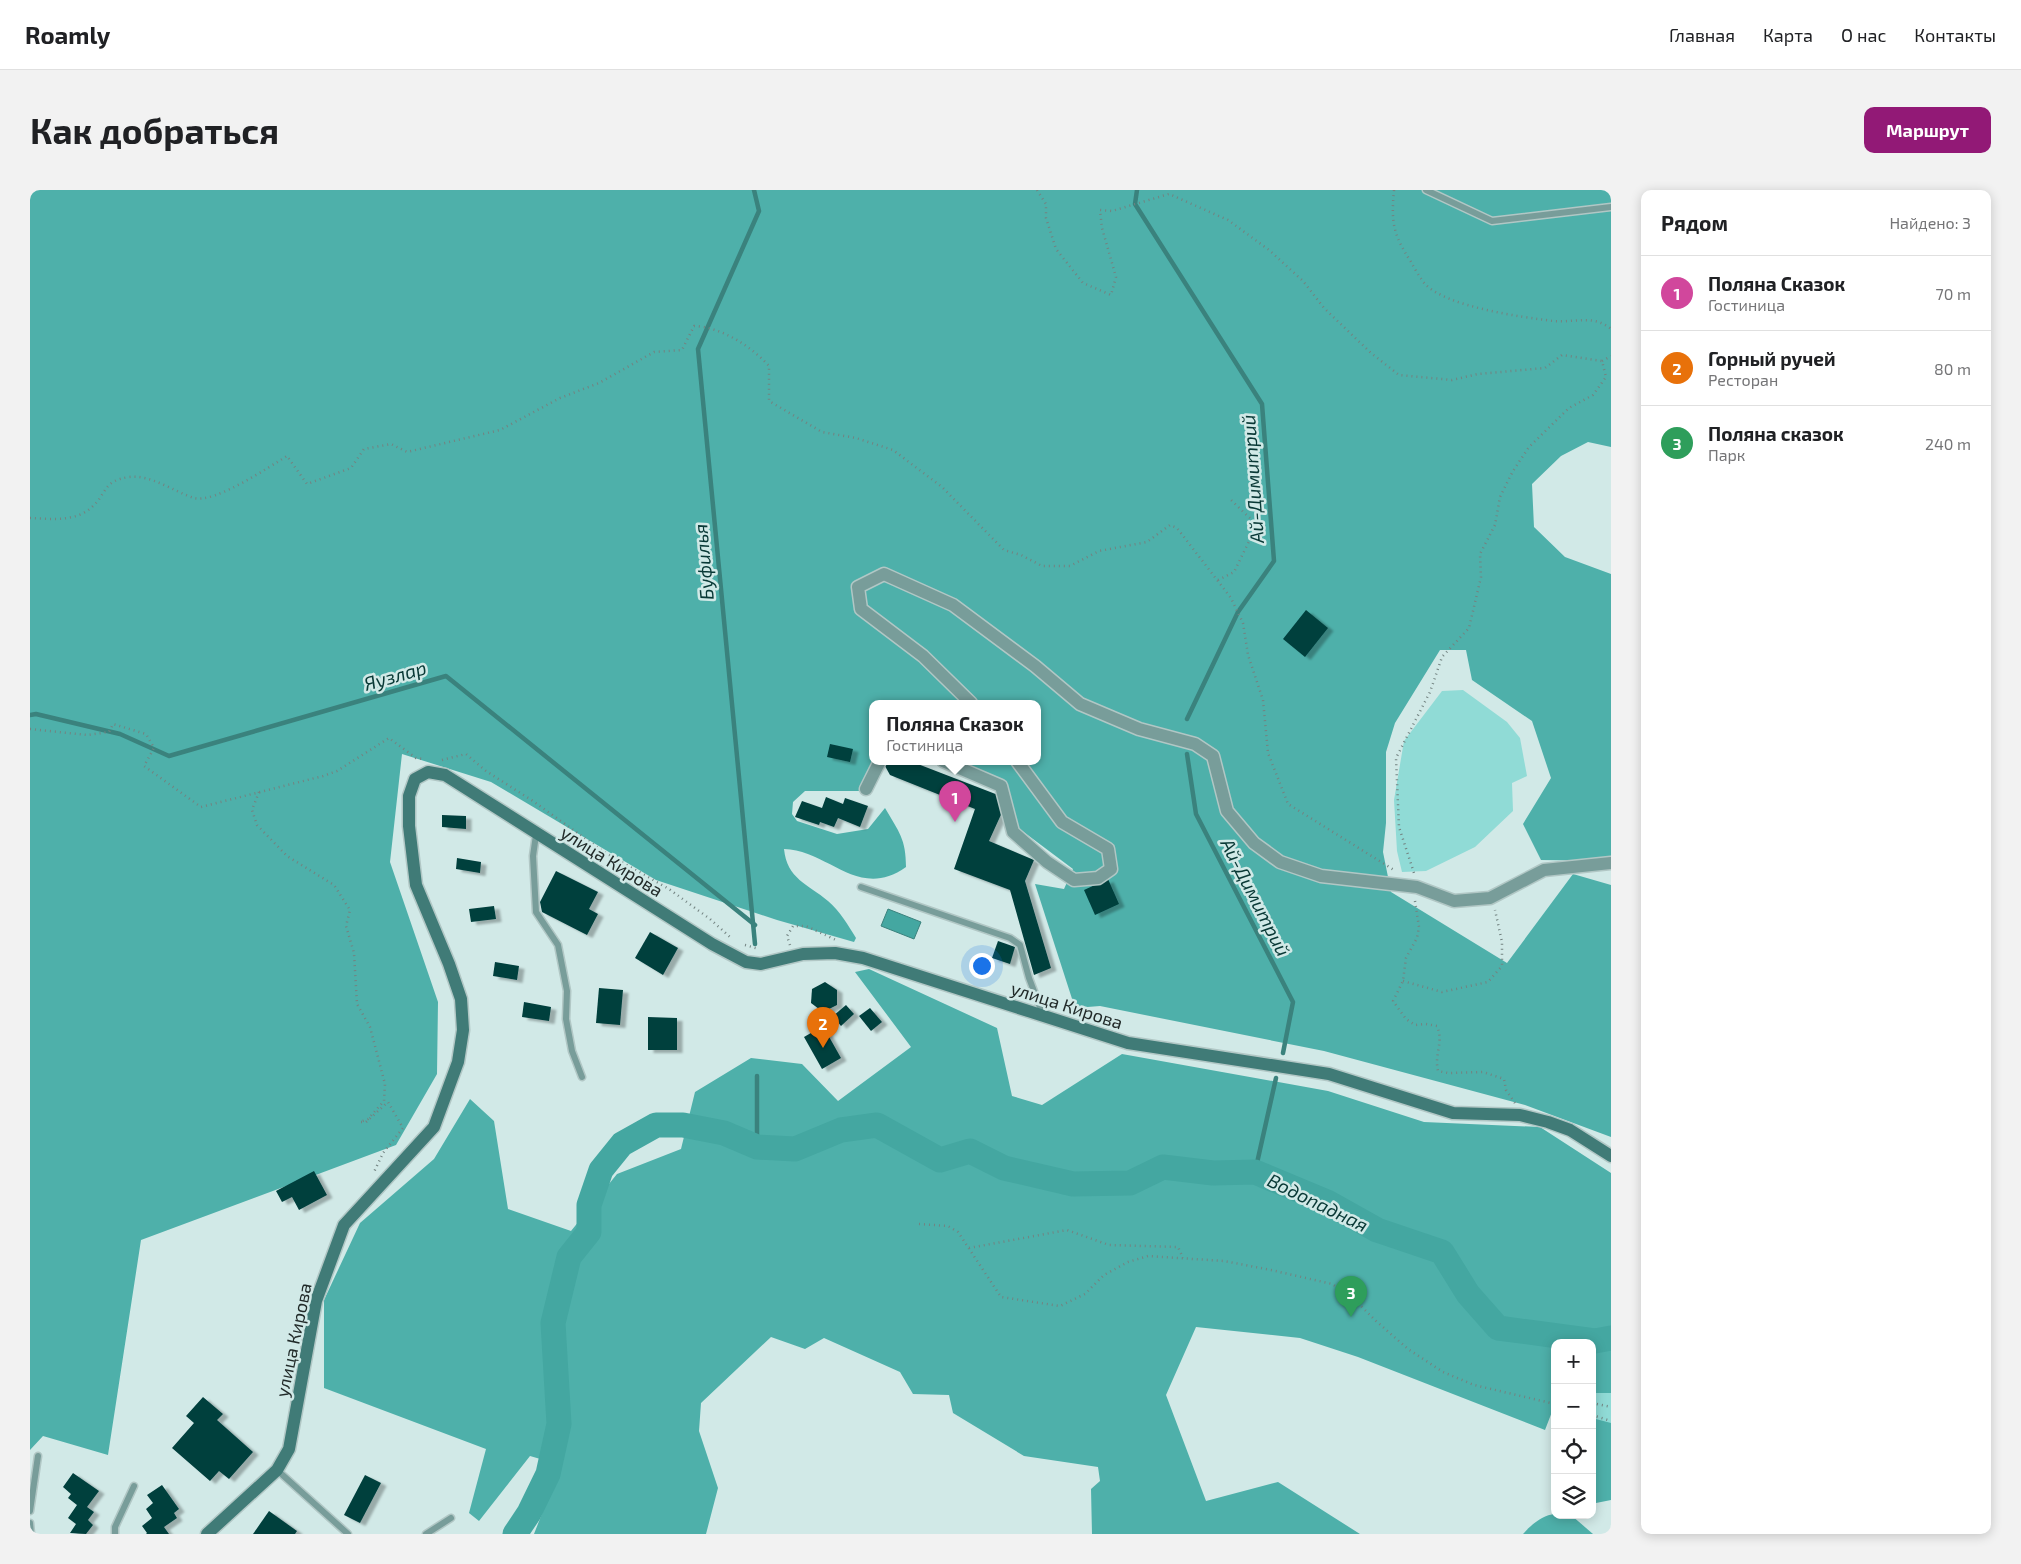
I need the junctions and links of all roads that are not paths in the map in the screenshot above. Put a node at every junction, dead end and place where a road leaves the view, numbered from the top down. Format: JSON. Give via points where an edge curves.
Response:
{"nodes":[{"id":1,"x":1426,"y":190,"type":"edge"},
{"id":2,"x":1611,"y":207,"type":"edge"},
{"id":3,"x":968,"y":700,"type":"edge"},
{"id":4,"x":878,"y":765,"type":"edge"},
{"id":5,"x":952,"y":765,"type":"edge"},
{"id":6,"x":1020,"y":765,"type":"edge"},
{"id":7,"x":866,"y":789,"type":"dead end"},
{"id":8,"x":536,"y":835,"type":"junction"},
{"id":9,"x":1611,"y":863,"type":"edge"},
{"id":10,"x":861,"y":887,"type":"dead end"},
{"id":11,"x":1044,"y":1017,"type":"junction"},
{"id":12,"x":582,"y":1077,"type":"dead end"},
{"id":13,"x":1611,"y":1156,"type":"edge"},
{"id":14,"x":38,"y":1456,"type":"dead end"},
{"id":15,"x":278,"y":1470,"type":"junction"},
{"id":16,"x":134,"y":1486,"type":"dead end"},
{"id":17,"x":30,"y":1511,"type":"edge"},
{"id":18,"x":452,"y":1518,"type":"dead end"},
{"id":19,"x":30,"y":1523,"type":"edge"},
{"id":20,"x":30,"y":1534,"type":"edge"},
{"id":21,"x":115,"y":1534,"type":"edge"},
{"id":22,"x":207,"y":1534,"type":"edge"},
{"id":23,"x":348,"y":1534,"type":"edge"},
{"id":24,"x":426,"y":1534,"type":"edge"}],
"edges":[{"from":1,"to":2,"type":"lane","via":[[1492,221]]},
{"from":3,"to":9,"type":"street","via":[[923,656],[861,609],[858,587],[884,574],[953,605],[1036,666],[1080,704],[1139,729],[1196,744],[1213,756],[1227,811],[1254,843],[1280,862],[1321,876],[1417,887],[1454,901],[1490,898],[1544,870]]},
{"from":4,"to":7,"type":"street"},
{"from":5,"to":6,"type":"street","via":[[1001,786],[1013,832],[1047,862],[1074,880],[1098,878],[1111,869],[1108,849],[1062,822]]},
{"from":8,"to":11,"type":"street","name":"улица Кирова","via":[[746,962],[761,964],[803,954],[835,953],[863,958]]},
{"from":8,"to":12,"type":"lane","via":[[533,856],[536,912],[558,945],[567,991],[566,1019],[572,1051]]},
{"from":8,"to":15,"type":"street","name":"улица Кирова","via":[[444,775],[428,772],[415,779],[409,796],[409,826],[416,885],[461,999],[463,1030],[458,1062],[434,1127],[344,1225],[316,1301],[289,1449]]},
{"from":10,"to":11,"type":"lane","via":[[1010,938],[1020,945]]},
{"from":11,"to":13,"type":"street","name":"улица Кирова","via":[[1128,1043],[1329,1074],[1453,1113],[1520,1115],[1570,1130]]},
{"from":14,"to":17,"type":"lane"},
{"from":15,"to":22,"type":"street","name":"улица Кирова"},
{"from":15,"to":23,"type":"lane"},
{"from":16,"to":21,"type":"lane","via":[[115,1527]]},
{"from":18,"to":24,"type":"lane"},
{"from":19,"to":20,"type":"lane"}]}
